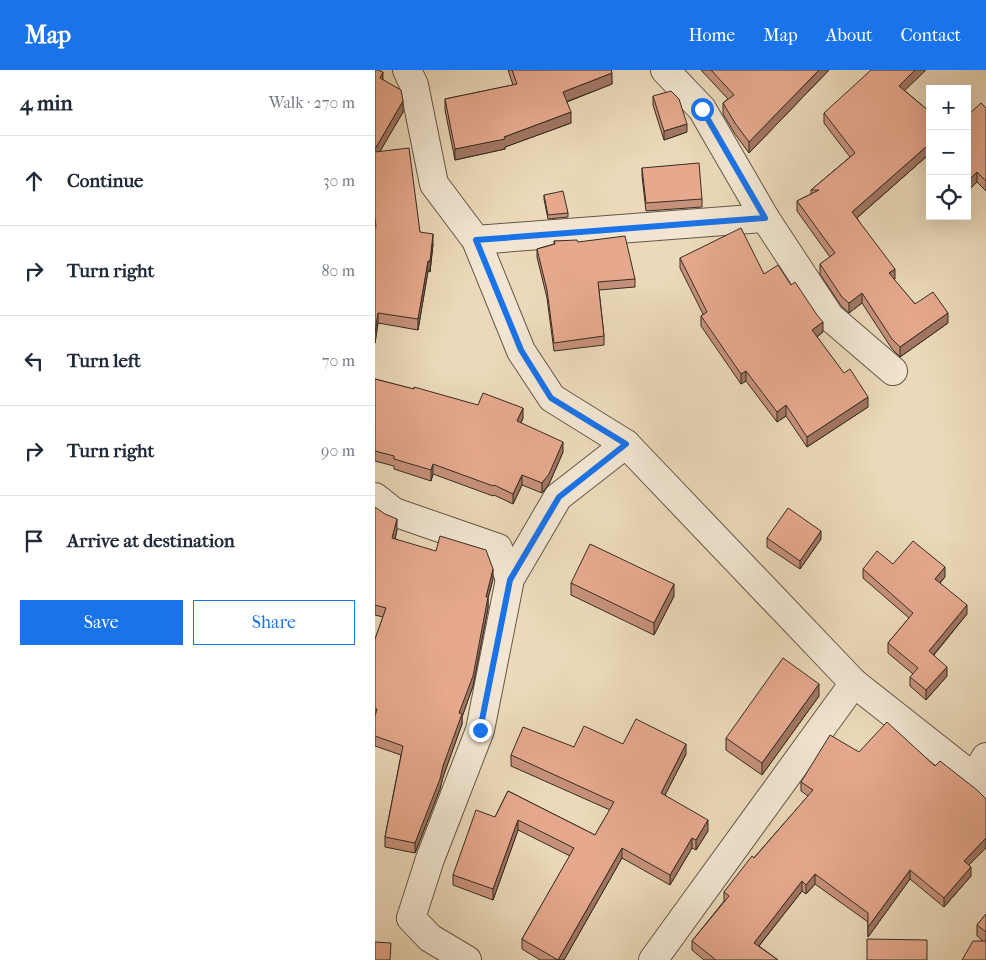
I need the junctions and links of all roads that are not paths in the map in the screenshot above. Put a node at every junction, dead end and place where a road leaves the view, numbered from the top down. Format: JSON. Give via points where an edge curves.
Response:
{"nodes":[{"id":1,"x":407,"y":70,"type":"edge"},
{"id":2,"x":665,"y":70,"type":"edge"},
{"id":3,"x":765,"y":218,"type":"junction"},
{"id":4,"x":476,"y":240,"type":"junction"},
{"id":5,"x":893,"y":371,"type":"dead end"},
{"id":6,"x":626,"y":444,"type":"junction"},
{"id":7,"x":375,"y":497,"type":"edge"},
{"id":8,"x":510,"y":580,"type":"junction"},
{"id":9,"x":854,"y":682,"type":"junction"},
{"id":10,"x":982,"y":774,"type":"edge"},
{"id":11,"x":467,"y":960,"type":"edge"},
{"id":12,"x":653,"y":960,"type":"edge"}],
"edges":[{"from":1,"to":4,"type":"street","via":[[414,85],[434,184]]},
{"from":2,"to":3,"type":"street","via":[[702,109]]},
{"from":3,"to":4,"type":"street"},
{"from":3,"to":5,"type":"street","via":[[830,317]]},
{"from":4,"to":6,"type":"street","via":[[521,350],[551,398]]},
{"from":6,"to":8,"type":"street","via":[[559,497]]},
{"from":6,"to":9,"type":"street"},
{"from":7,"to":8,"type":"street","via":[[394,512],[499,548]]},
{"from":8,"to":11,"type":"street","via":[[480,730],[411,918],[430,938]]},
{"from":9,"to":10,"type":"street"},
{"from":9,"to":12,"type":"street"}]}
